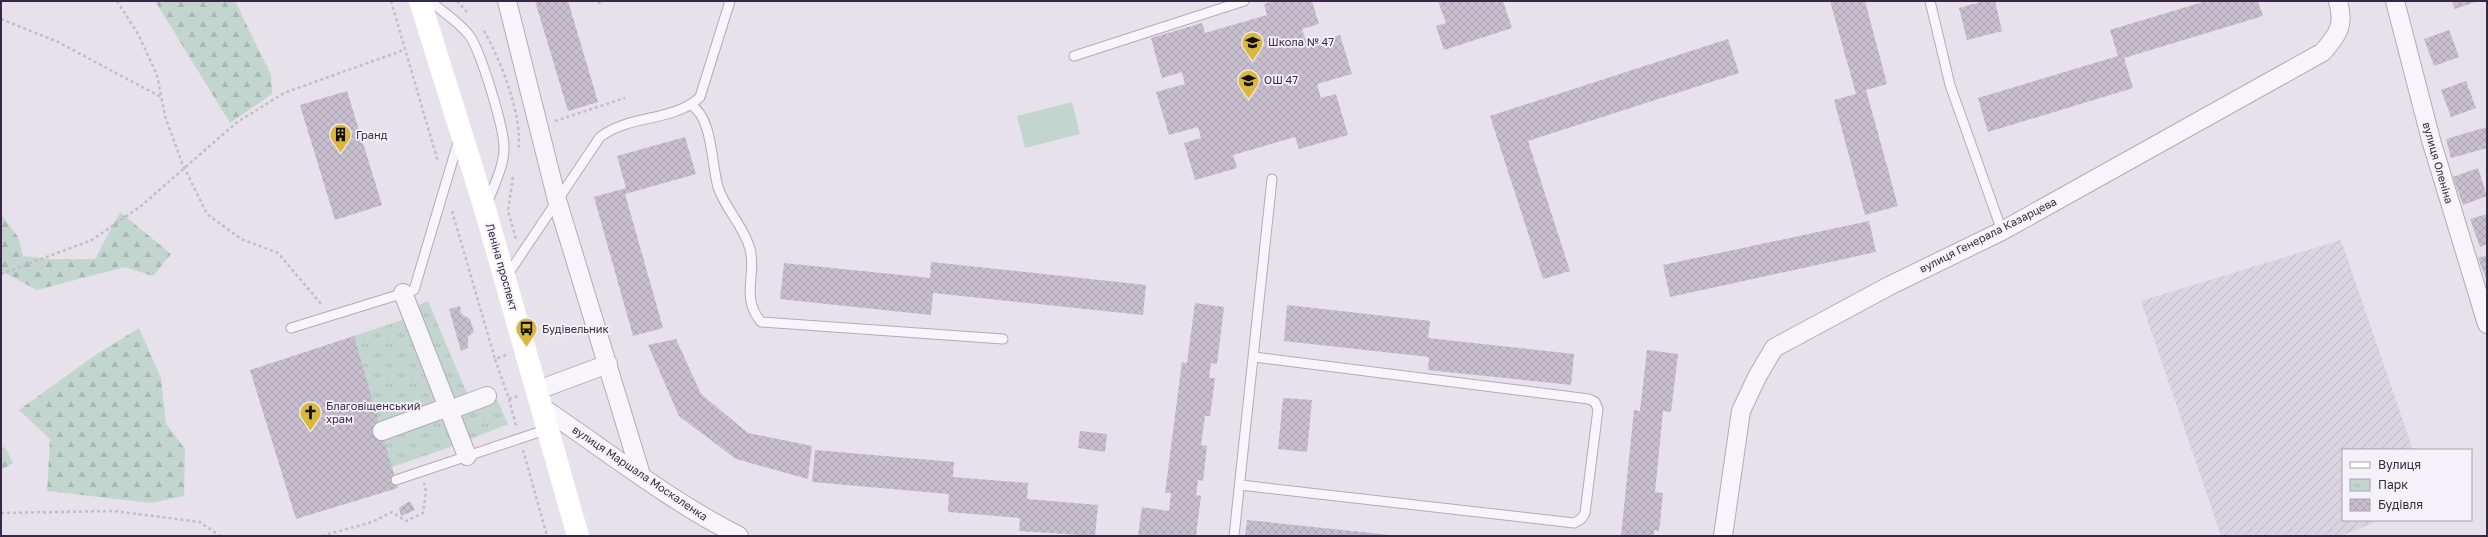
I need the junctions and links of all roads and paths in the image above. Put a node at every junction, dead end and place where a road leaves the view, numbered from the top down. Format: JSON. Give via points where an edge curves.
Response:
{"nodes":[{"id":1,"x":117,"y":1,"type":"edge"},
{"id":2,"x":420,"y":1,"type":"edge"},
{"id":3,"x":430,"y":1,"type":"edge"},
{"id":4,"x":457,"y":1,"type":"edge"},
{"id":5,"x":507,"y":1,"type":"edge"},
{"id":6,"x":604,"y":1,"type":"edge"},
{"id":7,"x":730,"y":1,"type":"edge"},
{"id":8,"x":1244,"y":1,"type":"edge"},
{"id":9,"x":1930,"y":1,"type":"edge"},
{"id":10,"x":2338,"y":1,"type":"edge"},
{"id":11,"x":2395,"y":1,"type":"edge"},
{"id":12,"x":598,"y":3,"type":"dead end"},
{"id":13,"x":1223,"y":4,"type":"edge"},
{"id":14,"x":472,"y":18,"type":"dead end"},
{"id":15,"x":1,"y":19,"type":"edge"},
{"id":16,"x":482,"y":29,"type":"dead end"},
{"id":17,"x":404,"y":50,"type":"dead end"},
{"id":18,"x":1074,"y":56,"type":"dead end"},
{"id":19,"x":161,"y":97,"type":"junction"},
{"id":20,"x":625,"y":98,"type":"dead end"},
{"id":21,"x":691,"y":105,"type":"junction"},
{"id":22,"x":517,"y":122,"type":"junction"},
{"id":23,"x":538,"y":126,"type":"junction"},
{"id":24,"x":461,"y":132,"type":"junction"},
{"id":25,"x":517,"y":156,"type":"dead end"},
{"id":26,"x":184,"y":167,"type":"junction"},
{"id":27,"x":514,"y":171,"type":"dead end"},
{"id":28,"x":1272,"y":179,"type":"dead end"},
{"id":29,"x":557,"y":200,"type":"junction"},
{"id":30,"x":485,"y":209,"type":"junction"},
{"id":31,"x":2002,"y":230,"type":"junction"},
{"id":32,"x":520,"y":256,"type":"junction"},
{"id":33,"x":1,"y":274,"type":"edge"},
{"id":34,"x":506,"y":278,"type":"junction"},
{"id":35,"x":403,"y":293,"type":"junction"},
{"id":36,"x":332,"y":316,"type":"junction"},
{"id":37,"x":2487,"y":324,"type":"edge"},
{"id":38,"x":292,"y":328,"type":"dead end"},
{"id":39,"x":1003,"y":339,"type":"dead end"},
{"id":40,"x":1254,"y":357,"type":"junction"},
{"id":41,"x":608,"y":364,"type":"junction"},
{"id":42,"x":487,"y":396,"type":"dead end"},
{"id":43,"x":508,"y":399,"type":"dead end"},
{"id":44,"x":541,"y":399,"type":"junction"},
{"id":45,"x":449,"y":408,"type":"junction"},
{"id":46,"x":550,"y":429,"type":"junction"},
{"id":47,"x":517,"y":430,"type":"dead end"},
{"id":48,"x":382,"y":431,"type":"dead end"},
{"id":49,"x":521,"y":445,"type":"dead end"},
{"id":50,"x":467,"y":456,"type":"junction"},
{"id":51,"x":422,"y":471,"type":"junction"},
{"id":52,"x":641,"y":475,"type":"junction"},
{"id":53,"x":396,"y":480,"type":"dead end"},
{"id":54,"x":1240,"y":485,"type":"junction"},
{"id":55,"x":1,"y":513,"type":"edge"},
{"id":56,"x":220,"y":536,"type":"edge"},
{"id":57,"x":322,"y":536,"type":"edge"},
{"id":58,"x":547,"y":536,"type":"edge"},
{"id":59,"x":578,"y":536,"type":"edge"},
{"id":60,"x":739,"y":536,"type":"edge"},
{"id":61,"x":1234,"y":536,"type":"edge"},
{"id":62,"x":1723,"y":536,"type":"edge"}],
"edges":[{"from":1,"to":19,"type":"path","via":[[138,34],[157,75]]},
{"from":2,"to":24,"type":"main road","name":"Леніна проспект"},
{"from":3,"to":30,"type":"lane","via":[[469,35],[477,50],[501,130],[504,148],[502,160]]},
{"from":4,"to":14,"type":"path"},
{"from":5,"to":23,"type":"street"},
{"from":6,"to":12,"type":"path"},
{"from":7,"to":21,"type":"lane","via":[[700,97]]},
{"from":8,"to":13,"type":"lane"},
{"from":9,"to":31,"type":"lane","via":[[1950,84]]},
{"from":10,"to":31,"type":"street","name":"вулиця Генерала Казарцева","via":[[2341,10],[2340,31],[2323,52]]},
{"from":11,"to":37,"type":"street","name":"вулиця Оленіна","via":[[2431,140]]},
{"from":13,"to":18,"type":"lane"},
{"from":15,"to":19,"type":"path","via":[[58,42]]},
{"from":16,"to":22,"type":"path","via":[[490,41],[502,72]]},
{"from":17,"to":26,"type":"path","via":[[284,93],[236,123]]},
{"from":19,"to":26,"type":"path","via":[[165,116]]},
{"from":20,"to":23,"type":"path"},
{"from":21,"to":29,"type":"lane","via":[[611,128],[596,143]]},
{"from":21,"to":39,"type":"lane","via":[[700,110],[704,121],[724,202],[748,240],[751,250],[750,301],[754,313],[761,322]]},
{"from":22,"to":23,"type":"path"},
{"from":22,"to":25,"type":"path","via":[[520,140]]},
{"from":23,"to":29,"type":"street"},
{"from":24,"to":30,"type":"main road","name":"Леніна проспект"},
{"from":24,"to":35,"type":"lane","via":[[414,290]]},
{"from":26,"to":33,"type":"path","via":[[141,206],[92,240]]},
{"from":26,"to":36,"type":"path","via":[[207,214],[241,239],[278,253]]},
{"from":27,"to":32,"type":"path","via":[[508,211]]},
{"from":28,"to":40,"type":"lane"},
{"from":29,"to":32,"type":"lane"},
{"from":29,"to":41,"type":"street"},
{"from":30,"to":34,"type":"main road","name":"Леніна проспект"},
{"from":31,"to":62,"type":"street","name":"вулиця Генерала Казарцева","via":[[1889,286],[1774,348],[1741,411]]},
{"from":32,"to":34,"type":"lane"},
{"from":34,"to":44,"type":"main road","name":"Леніна проспект"},
{"from":35,"to":36,"type":"lane"},
{"from":35,"to":45,"type":"street"},
{"from":36,"to":38,"type":"lane"},
{"from":40,"to":54,"type":"lane"},
{"from":40,"to":54,"type":"lane","via":[[1589,399],[1595,402],[1598,409],[1585,513],[1581,520],[1574,523]]},
{"from":41,"to":44,"type":"street"},
{"from":41,"to":52,"type":"street"},
{"from":42,"to":45,"type":"street"},
{"from":43,"to":47,"type":"path"},
{"from":44,"to":46,"type":"main road","name":"Леніна проспект"},
{"from":44,"to":52,"type":"street","name":"вулиця Маршала Москаленка"},
{"from":45,"to":48,"type":"street"},
{"from":45,"to":50,"type":"street"},
{"from":46,"to":50,"type":"lane"},
{"from":46,"to":59,"type":"main road","name":"Леніна проспект"},
{"from":49,"to":58,"type":"path"},
{"from":50,"to":51,"type":"lane"},
{"from":51,"to":53,"type":"lane"},
{"from":51,"to":57,"type":"path","via":[[426,491],[423,513],[406,521],[392,512],[372,522]]},
{"from":52,"to":60,"type":"street","name":"вулиця Маршала Москаленка","via":[[717,525]]},
{"from":54,"to":61,"type":"lane"},
{"from":55,"to":56,"type":"path","via":[[114,511],[200,522]]}]}
